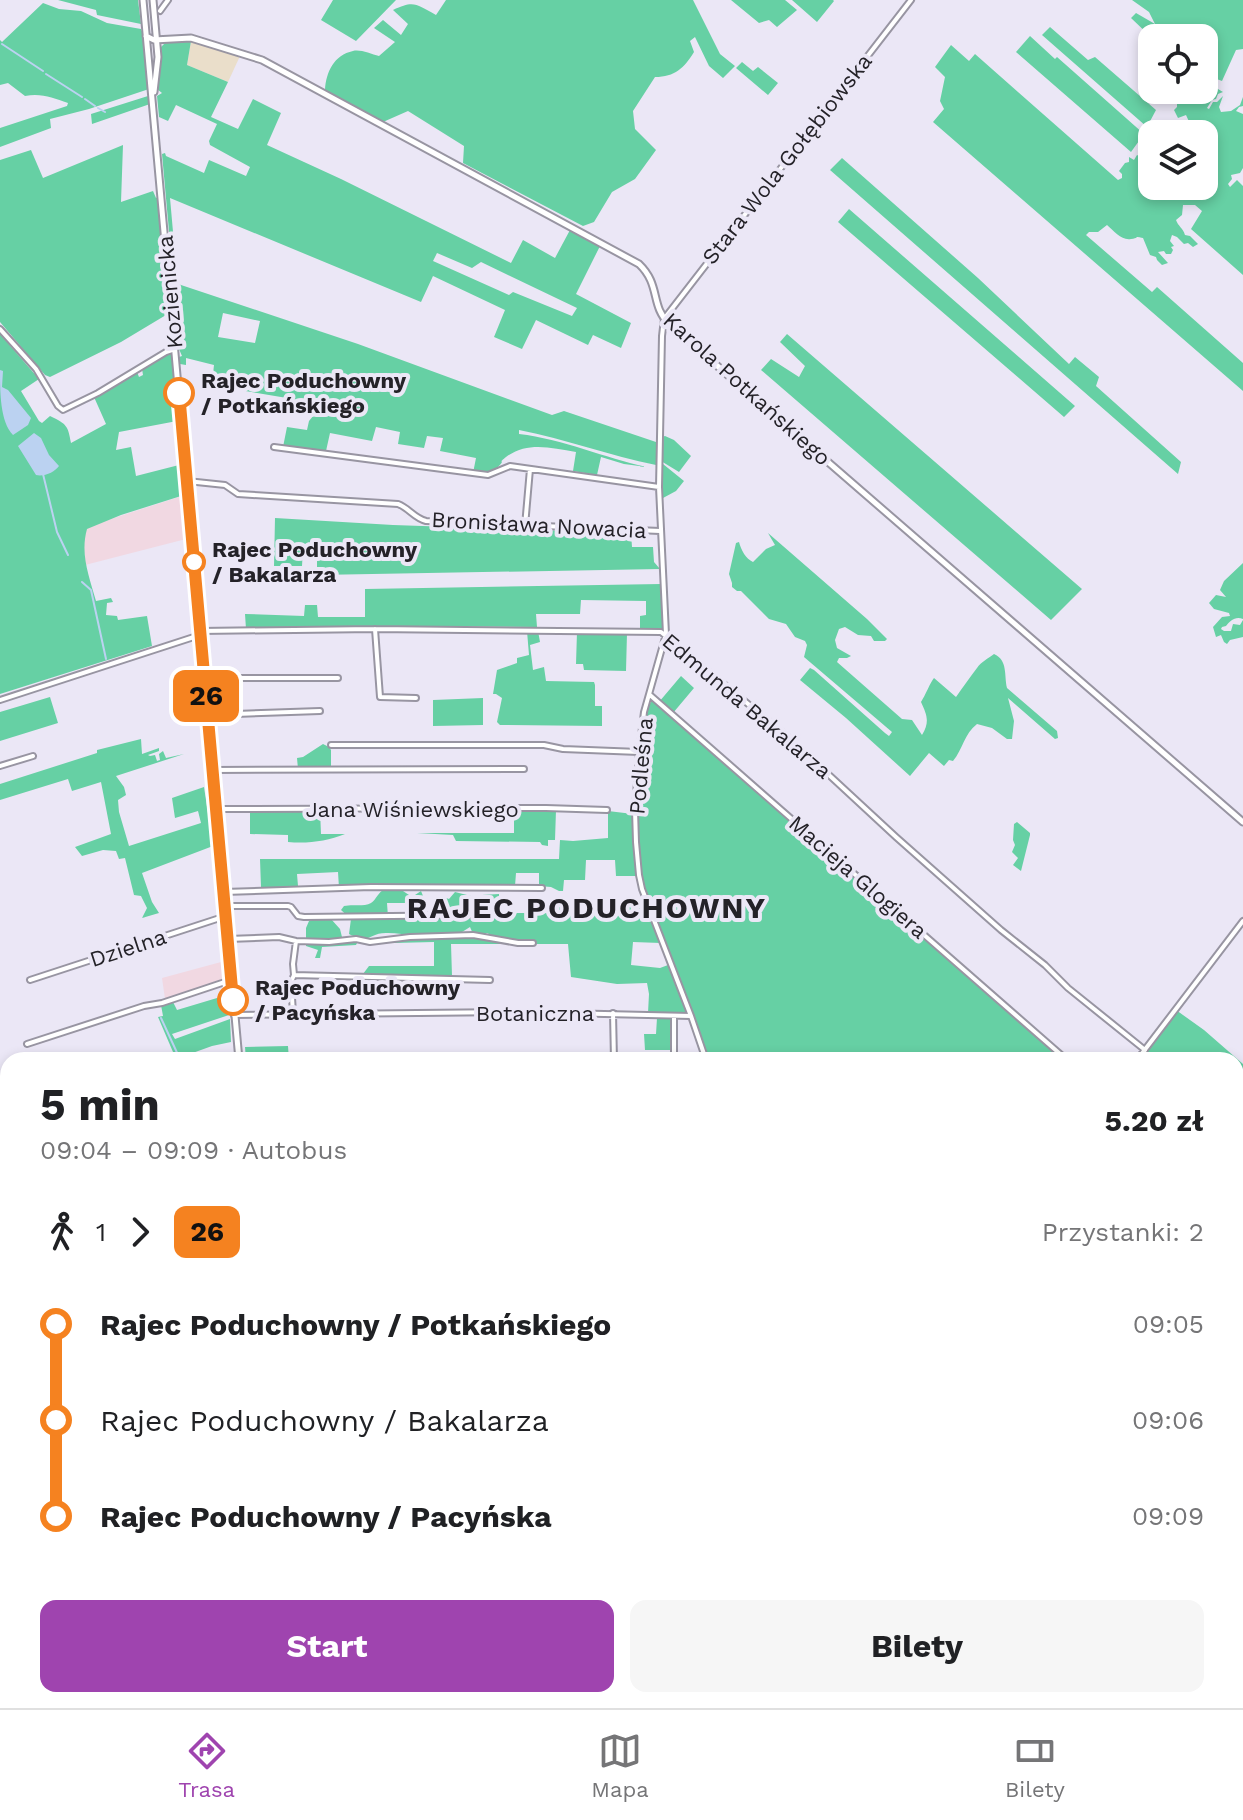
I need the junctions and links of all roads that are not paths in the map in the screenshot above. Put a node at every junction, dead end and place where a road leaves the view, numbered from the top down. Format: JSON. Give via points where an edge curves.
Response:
{"nodes":[{"id":1,"x":168,"y":0,"type":"edge"},
{"id":2,"x":911,"y":0,"type":"edge"},
{"id":3,"x":143,"y":2,"type":"edge"},
{"id":4,"x":154,"y":2,"type":"edge"},
{"id":5,"x":160,"y":11,"type":"dead end"},
{"id":6,"x":156,"y":32,"type":"junction"},
{"id":7,"x":151,"y":38,"type":"junction"},
{"id":8,"x":168,"y":39,"type":"junction"},
{"id":9,"x":152,"y":97,"type":"junction"},
{"id":10,"x":664,"y":319,"type":"junction"},
{"id":11,"x":0,"y":329,"type":"edge"},
{"id":12,"x":175,"y":349,"type":"junction"},
{"id":13,"x":274,"y":447,"type":"dead end"},
{"id":14,"x":531,"y":468,"type":"junction"},
{"id":15,"x":187,"y":481,"type":"junction"},
{"id":16,"x":659,"y":487,"type":"junction"},
{"id":17,"x":525,"y":526,"type":"junction"},
{"id":18,"x":660,"y":531,"type":"junction"},
{"id":19,"x":375,"y":629,"type":"junction"},
{"id":20,"x":200,"y":633,"type":"junction"},
{"id":21,"x":666,"y":634,"type":"junction"},
{"id":22,"x":204,"y":678,"type":"junction"},
{"id":23,"x":338,"y":678,"type":"dead end"},
{"id":24,"x":650,"y":695,"type":"junction"},
{"id":25,"x":416,"y":698,"type":"dead end"},
{"id":26,"x":0,"y":700,"type":"edge"},
{"id":27,"x":320,"y":711,"type":"dead end"},
{"id":28,"x":208,"y":715,"type":"junction"},
{"id":29,"x":331,"y":745,"type":"dead end"},
{"id":30,"x":639,"y":752,"type":"junction"},
{"id":31,"x":33,"y":756,"type":"dead end"},
{"id":32,"x":0,"y":766,"type":"edge"},
{"id":33,"x":524,"y":769,"type":"dead end"},
{"id":34,"x":212,"y":770,"type":"junction"},
{"id":35,"x":216,"y":809,"type":"junction"},
{"id":36,"x":607,"y":810,"type":"dead end"},
{"id":37,"x":1243,"y":822,"type":"edge"},
{"id":38,"x":542,"y":888,"type":"dead end"},
{"id":39,"x":224,"y":892,"type":"junction"},
{"id":40,"x":225,"y":906,"type":"junction"},
{"id":41,"x":479,"y":915,"type":"dead end"},
{"id":42,"x":226,"y":916,"type":"junction"},
{"id":43,"x":1243,"y":921,"type":"edge"},
{"id":44,"x":228,"y":939,"type":"junction"},
{"id":45,"x":296,"y":941,"type":"junction"},
{"id":46,"x":533,"y":943,"type":"dead end"},
{"id":47,"x":294,"y":975,"type":"junction"},
{"id":48,"x":30,"y":980,"type":"dead end"},
{"id":49,"x":231,"y":980,"type":"junction"},
{"id":50,"x":490,"y":980,"type":"dead end"},
{"id":51,"x":293,"y":1013,"type":"junction"},
{"id":52,"x":613,"y":1013,"type":"junction"},
{"id":53,"x":234,"y":1015,"type":"junction"},
{"id":54,"x":674,"y":1016,"type":"junction"},
{"id":55,"x":691,"y":1016,"type":"junction"},
{"id":56,"x":27,"y":1044,"type":"dead end"},
{"id":57,"x":1145,"y":1050,"type":"joint"},
{"id":58,"x":238,"y":1052,"type":"edge"},
{"id":59,"x":614,"y":1052,"type":"edge"},
{"id":60,"x":674,"y":1052,"type":"edge"},
{"id":61,"x":703,"y":1052,"type":"edge"},
{"id":62,"x":1058,"y":1052,"type":"edge"}],
"edges":[{"from":1,"to":5,"type":"street"},
{"from":2,"to":10,"type":"street","name":"Stara Wola Gołębiowska"},
{"from":3,"to":4,"type":"street"},
{"from":3,"to":7,"type":"street","name":"Kozienicka"},
{"from":4,"to":6,"type":"street"},
{"from":6,"to":7,"type":"street"},
{"from":6,"to":8,"type":"street"},
{"from":7,"to":8,"type":"street","name":"Karola Potkańskiego"},
{"from":7,"to":9,"type":"street","name":"Kozienicka"},
{"from":7,"to":9,"type":"street","name":"Kozienicka","via":[[158,57]]},
{"from":8,"to":10,"type":"street","name":"Karola Potkańskiego","via":[[191,38],[262,60],[629,258],[650,276]]},
{"from":9,"to":12,"type":"street","name":"Kozienicka"},
{"from":10,"to":16,"type":"street","name":"Podleśna"},
{"from":10,"to":37,"type":"street","name":"Karola Potkańskiego"},
{"from":11,"to":12,"type":"street","via":[[63,410]]},
{"from":12,"to":15,"type":"street","name":"Kozienicka"},
{"from":13,"to":14,"type":"street","via":[[488,475],[510,466]]},
{"from":14,"to":16,"type":"street"},
{"from":14,"to":17,"type":"street"},
{"from":15,"to":17,"type":"street","name":"Bronisława Nowacia","via":[[225,485],[238,494],[398,504],[426,521]]},
{"from":15,"to":20,"type":"street","name":"Kozienicka"},
{"from":16,"to":18,"type":"street","name":"Podleśna"},
{"from":17,"to":18,"type":"street","name":"Bronisława Nowacia"},
{"from":18,"to":21,"type":"street","name":"Podleśna"},
{"from":19,"to":20,"type":"street","name":"Edmunda Bakalarza"},
{"from":19,"to":21,"type":"street","name":"Edmunda Bakalarza"},
{"from":19,"to":25,"type":"street","via":[[380,697]]},
{"from":20,"to":22,"type":"street","name":"Kozienicka"},
{"from":20,"to":26,"type":"street","name":"Edmunda Bakalarza"},
{"from":21,"to":24,"type":"street","name":"Podleśna"},
{"from":21,"to":57,"type":"street","name":"Edmunda Bakalarza"},
{"from":22,"to":23,"type":"street"},
{"from":22,"to":28,"type":"street","name":"Kozienicka"},
{"from":24,"to":30,"type":"street","name":"Podleśna"},
{"from":24,"to":62,"type":"street","name":"Macieja Glogiera"},
{"from":27,"to":28,"type":"street"},
{"from":28,"to":34,"type":"street","name":"Kozienicka"},
{"from":29,"to":30,"type":"street","via":[[544,745]]},
{"from":30,"to":55,"type":"street","name":"Podleśna","via":[[639,875]]},
{"from":31,"to":32,"type":"street"},
{"from":33,"to":34,"type":"street"},
{"from":34,"to":35,"type":"street","name":"Kozienicka"},
{"from":35,"to":36,"type":"street","name":"Jana Wiśniewskiego"},
{"from":35,"to":39,"type":"street","name":"Kozienicka"},
{"from":38,"to":39,"type":"street"},
{"from":39,"to":40,"type":"street","name":"Kozienicka"},
{"from":40,"to":41,"type":"street","via":[[288,906],[304,917]]},
{"from":40,"to":42,"type":"street","name":"Kozienicka"},
{"from":42,"to":44,"type":"street","name":"Kozienicka"},
{"from":42,"to":48,"type":"street","name":"Dzielna"},
{"from":43,"to":57,"type":"street"},
{"from":44,"to":45,"type":"street"},
{"from":44,"to":49,"type":"street","name":"Kozienicka"},
{"from":45,"to":46,"type":"street","via":[[473,935]]},
{"from":45,"to":47,"type":"street"},
{"from":47,"to":50,"type":"street"},
{"from":47,"to":51,"type":"street"},
{"from":49,"to":53,"type":"street","name":"Kozienicka"},
{"from":49,"to":56,"type":"street"},
{"from":51,"to":52,"type":"street","name":"Botaniczna"},
{"from":51,"to":53,"type":"street","name":"Botaniczna"},
{"from":52,"to":54,"type":"street","name":"Botaniczna"},
{"from":52,"to":59,"type":"street"},
{"from":53,"to":58,"type":"street","name":"Kozienicka"},
{"from":54,"to":55,"type":"street","name":"Botaniczna"},
{"from":54,"to":60,"type":"street"},
{"from":55,"to":61,"type":"street","name":"Podleśna"}]}
